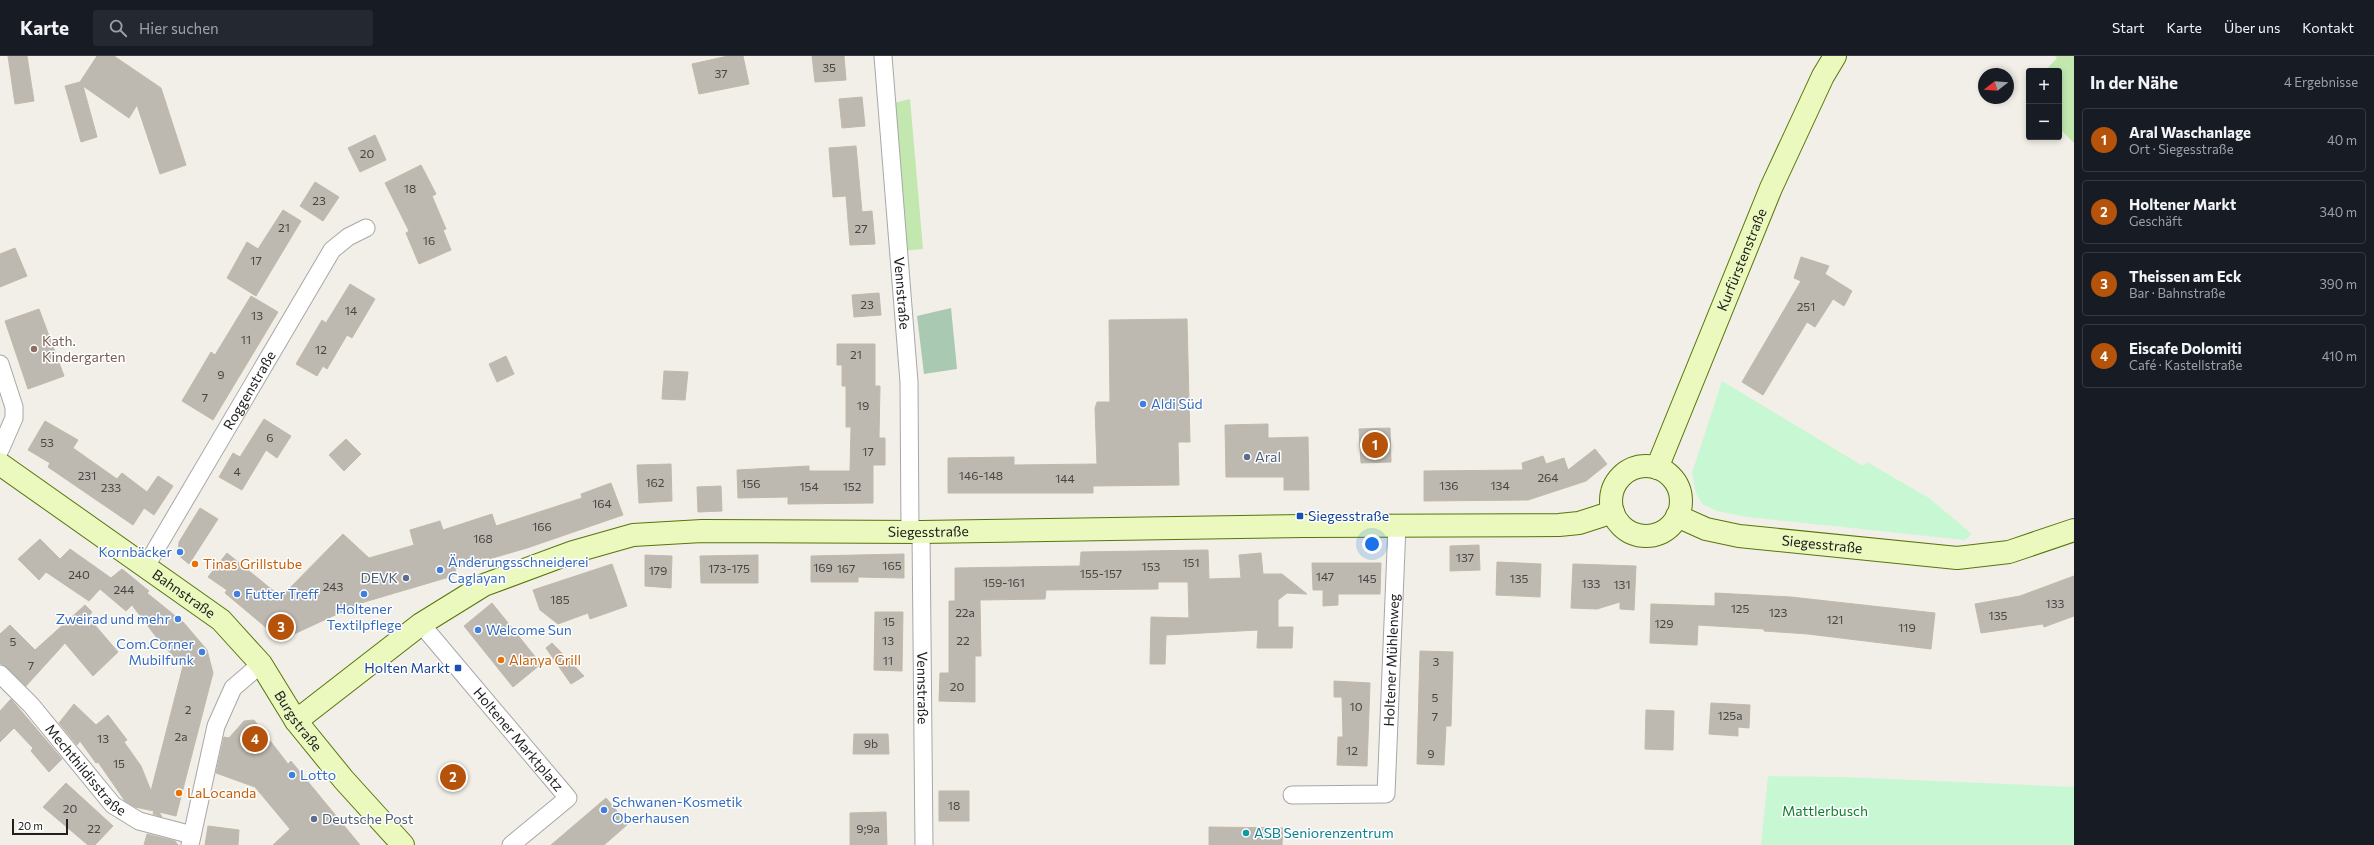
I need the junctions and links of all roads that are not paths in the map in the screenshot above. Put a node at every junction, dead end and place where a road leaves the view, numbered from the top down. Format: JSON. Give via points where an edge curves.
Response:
{"nodes":[{"id":1,"x":882,"y":56,"type":"edge"},
{"id":2,"x":1835,"y":56,"type":"edge"},
{"id":3,"x":366,"y":228,"type":"dead end"},
{"id":4,"x":0,"y":364,"type":"edge"},
{"id":5,"x":0,"y":450,"type":"edge"},
{"id":6,"x":0,"y":464,"type":"edge"},
{"id":7,"x":1657,"y":468,"type":"junction"},
{"id":8,"x":1613,"y":512,"type":"junction"},
{"id":9,"x":1677,"y":516,"type":"junction"},
{"id":10,"x":1397,"y":526,"type":"junction"},
{"id":11,"x":2074,"y":530,"type":"edge"},
{"id":12,"x":916,"y":532,"type":"junction"},
{"id":13,"x":146,"y":566,"type":"junction"},
{"id":14,"x":420,"y":624,"type":"junction"},
{"id":15,"x":261,"y":664,"type":"junction"},
{"id":16,"x":0,"y":674,"type":"edge"},
{"id":17,"x":296,"y":721,"type":"junction"},
{"id":18,"x":1292,"y":795,"type":"dead end"},
{"id":19,"x":191,"y":840,"type":"edge"},
{"id":20,"x":403,"y":845,"type":"edge"},
{"id":21,"x":511,"y":845,"type":"edge"},
{"id":22,"x":924,"y":845,"type":"edge"}],
"edges":[{"from":1,"to":12,"type":"street","name":"Vennstraße","via":[[909,382]]},
{"from":2,"to":7,"type":"main road","name":"Kurfürstenstraße","via":[[1823,76],[1771,188]]},
{"from":3,"to":13,"type":"street","name":"Roggenstraße","via":[[348,237],[332,250]]},
{"from":4,"to":5,"type":"street","via":[[14,407],[14,418]]},
{"from":6,"to":13,"type":"main road","name":"Bahnstraße"},
{"from":7,"to":8,"type":"main road","via":[[1638,467],[1620,477],[1611,494]]},
{"from":7,"to":9,"type":"main road","via":[[1670,476],[1678,488],[1681,504]]},
{"from":8,"to":9,"type":"main road","via":[[1626,530],[1644,536],[1666,530]]},
{"from":8,"to":10,"type":"main road","name":"Siegesstraße","via":[[1564,525]]},
{"from":9,"to":11,"type":"main road","name":"Siegesstraße","via":[[1706,529],[1739,536],[1969,558],[2010,552]]},
{"from":10,"to":12,"type":"main road","name":"Siegesstraße"},
{"from":10,"to":18,"type":"street","name":"Holtener Mühlenweg","via":[[1386,794]]},
{"from":12,"to":14,"type":"main road","name":"Siegesstraße","via":[[702,531],[633,535],[573,552],[484,585]]},
{"from":12,"to":22,"type":"street","name":"Vennstraße"},
{"from":13,"to":15,"type":"main road","name":"Bahnstraße","via":[[221,620]]},
{"from":14,"to":17,"type":"main road","name":"Siegesstraße"},
{"from":14,"to":21,"type":"street","name":"Holtener Marktplatz","via":[[568,798]]},
{"from":15,"to":17,"type":"main road","name":"Burgstraße"},
{"from":15,"to":19,"type":"street","via":[[233,688],[216,726]]},
{"from":16,"to":19,"type":"street","name":"Mechthildisstraße","via":[[31,705],[113,805],[139,821]]},
{"from":17,"to":20,"type":"main road","name":"Burgstraße","via":[[344,780]]}]}
